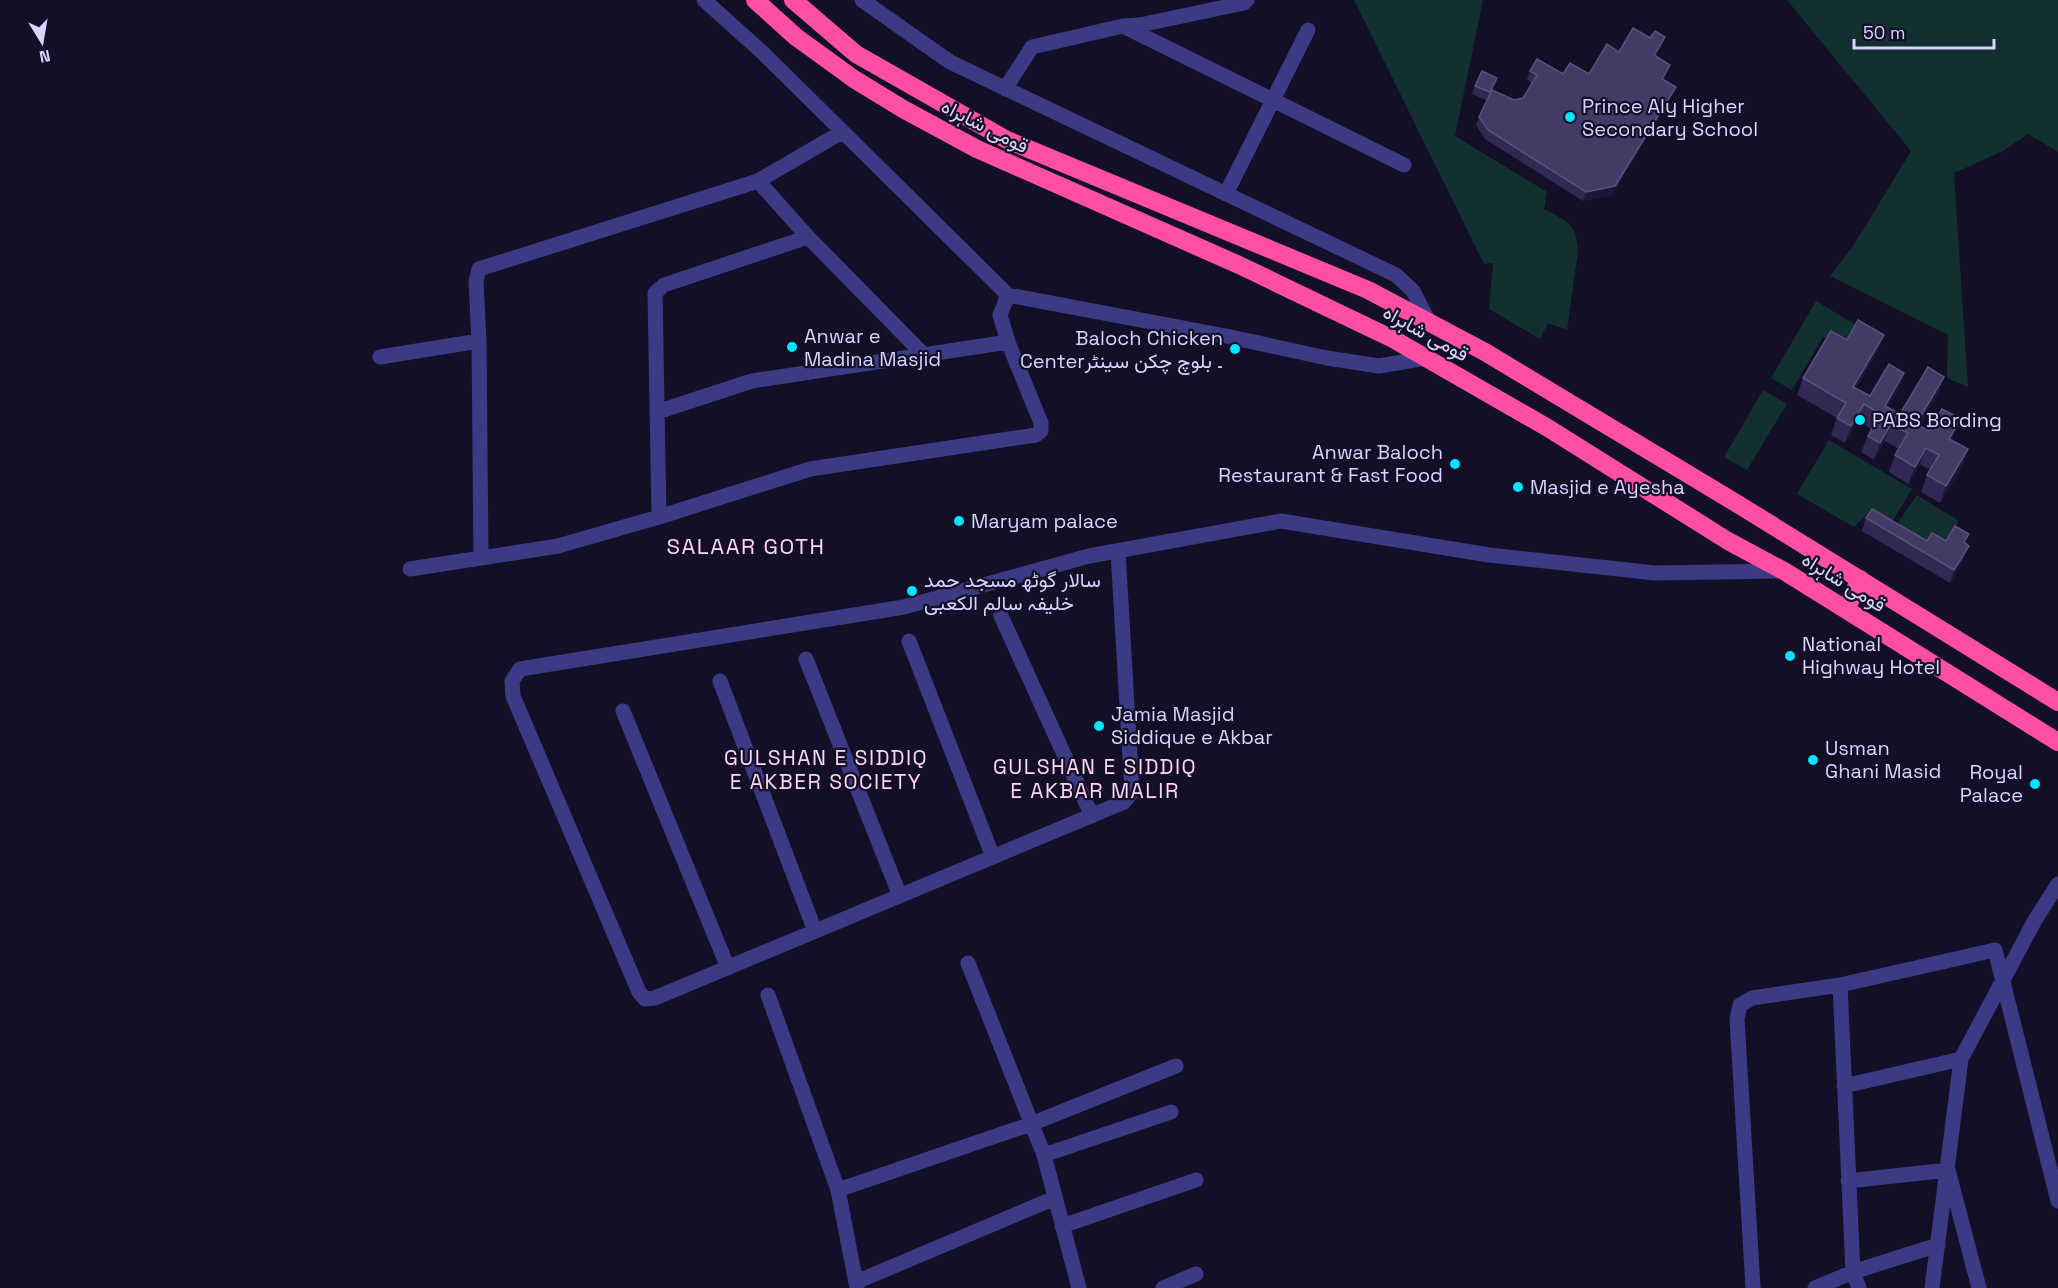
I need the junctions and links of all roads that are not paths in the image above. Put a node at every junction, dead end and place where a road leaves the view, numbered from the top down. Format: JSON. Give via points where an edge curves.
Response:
{"nodes":[{"id":1,"x":704,"y":0,"type":"edge"},
{"id":2,"x":755,"y":0,"type":"edge"},
{"id":3,"x":793,"y":0,"type":"edge"},
{"id":4,"x":862,"y":0,"type":"edge"},
{"id":5,"x":1247,"y":0,"type":"edge"},
{"id":6,"x":1122,"y":26,"type":"junction"},
{"id":7,"x":1308,"y":30,"type":"dead end"},
{"id":8,"x":1005,"y":89,"type":"junction"},
{"id":9,"x":1272,"y":102,"type":"junction"},
{"id":10,"x":842,"y":132,"type":"junction"},
{"id":11,"x":1404,"y":165,"type":"dead end"},
{"id":12,"x":758,"y":181,"type":"junction"},
{"id":13,"x":1226,"y":194,"type":"junction"},
{"id":14,"x":808,"y":237,"type":"junction"},
{"id":15,"x":1008,"y":295,"type":"junction"},
{"id":16,"x":1430,"y":322,"type":"junction"},
{"id":17,"x":480,"y":341,"type":"junction"},
{"id":18,"x":1008,"y":342,"type":"junction"},
{"id":19,"x":924,"y":355,"type":"junction"},
{"id":20,"x":380,"y":357,"type":"dead end"},
{"id":21,"x":1426,"y":358,"type":"junction"},
{"id":22,"x":657,"y":412,"type":"junction"},
{"id":23,"x":659,"y":517,"type":"junction"},
{"id":24,"x":1118,"y":550,"type":"junction"},
{"id":25,"x":481,"y":558,"type":"junction"},
{"id":26,"x":410,"y":569,"type":"dead end"},
{"id":27,"x":1784,"y":571,"type":"junction"},
{"id":28,"x":1860,"y":579,"type":"junction"},
{"id":29,"x":1846,"y":610,"type":"junction"},
{"id":30,"x":1001,"y":616,"type":"dead end"},
{"id":31,"x":909,"y":641,"type":"dead end"},
{"id":32,"x":806,"y":659,"type":"dead end"},
{"id":33,"x":720,"y":681,"type":"dead end"},
{"id":34,"x":2058,"y":702,"type":"edge"},
{"id":35,"x":623,"y":711,"type":"dead end"},
{"id":36,"x":2058,"y":741,"type":"edge"},
{"id":37,"x":1092,"y":816,"type":"junction"},
{"id":38,"x":993,"y":857,"type":"junction"},
{"id":39,"x":2058,"y":885,"type":"edge"},
{"id":40,"x":900,"y":896,"type":"junction"},
{"id":41,"x":815,"y":931,"type":"junction"},
{"id":42,"x":968,"y":963,"type":"dead end"},
{"id":43,"x":728,"y":968,"type":"junction"},
{"id":44,"x":2003,"y":981,"type":"junction"},
{"id":45,"x":1840,"y":985,"type":"junction"},
{"id":46,"x":768,"y":995,"type":"dead end"},
{"id":47,"x":1961,"y":1059,"type":"junction"},
{"id":48,"x":1176,"y":1066,"type":"dead end"},
{"id":49,"x":1844,"y":1086,"type":"junction"},
{"id":50,"x":1171,"y":1112,"type":"dead end"},
{"id":51,"x":1031,"y":1124,"type":"junction"},
{"id":52,"x":1044,"y":1155,"type":"junction"},
{"id":53,"x":1948,"y":1170,"type":"junction"},
{"id":54,"x":1196,"y":1180,"type":"dead end"},
{"id":55,"x":1848,"y":1181,"type":"junction"},
{"id":56,"x":838,"y":1190,"type":"junction"},
{"id":57,"x":1055,"y":1198,"type":"junction"},
{"id":58,"x":2058,"y":1201,"type":"edge"},
{"id":59,"x":1062,"y":1226,"type":"junction"},
{"id":60,"x":1938,"y":1245,"type":"junction"},
{"id":61,"x":1853,"y":1272,"type":"junction"},
{"id":62,"x":1196,"y":1274,"type":"dead end"},
{"id":63,"x":857,"y":1285,"type":"edge"},
{"id":64,"x":1079,"y":1288,"type":"edge"},
{"id":65,"x":1163,"y":1288,"type":"edge"},
{"id":66,"x":1753,"y":1288,"type":"edge"},
{"id":67,"x":1815,"y":1288,"type":"edge"},
{"id":68,"x":1859,"y":1288,"type":"edge"},
{"id":69,"x":1932,"y":1288,"type":"edge"},
{"id":70,"x":1979,"y":1288,"type":"edge"}],
"edges":[{"from":1,"to":10,"type":"street"},
{"from":2,"to":21,"type":"highway","name":"قومی شاہراہ","via":[[796,37],[854,79],[977,149],[1239,265]]},
{"from":3,"to":16,"type":"highway","name":"قومی شاہراہ","via":[[856,54],[1007,140],[1368,290]]},
{"from":4,"to":8,"type":"street","via":[[950,62]]},
{"from":5,"to":6,"type":"street"},
{"from":6,"to":8,"type":"street","via":[[1032,47]]},
{"from":6,"to":9,"type":"street"},
{"from":7,"to":9,"type":"street"},
{"from":8,"to":13,"type":"street"},
{"from":9,"to":11,"type":"street"},
{"from":9,"to":13,"type":"street"},
{"from":10,"to":12,"type":"street"},
{"from":10,"to":15,"type":"street"},
{"from":12,"to":14,"type":"street"},
{"from":12,"to":17,"type":"street","via":[[479,269],[476,282]]},
{"from":13,"to":16,"type":"street","via":[[1396,275],[1413,291]]},
{"from":14,"to":19,"type":"street"},
{"from":14,"to":22,"type":"street","via":[[664,285],[655,292]]},
{"from":15,"to":18,"type":"street","via":[[1000,315]]},
{"from":15,"to":21,"type":"street","via":[[1379,366]]},
{"from":16,"to":28,"type":"highway","name":"قومی شاہراہ"},
{"from":17,"to":20,"type":"street"},
{"from":17,"to":25,"type":"street"},
{"from":18,"to":19,"type":"street"},
{"from":18,"to":23,"type":"street","via":[[1041,423],[1041,431],[1036,435],[810,469]]},
{"from":19,"to":22,"type":"street","via":[[752,381]]},
{"from":21,"to":27,"type":"highway","name":"قومی شاہراہ"},
{"from":22,"to":23,"type":"street"},
{"from":23,"to":25,"type":"street","via":[[558,546]]},
{"from":24,"to":27,"type":"street","via":[[1281,522],[1489,555],[1655,573]]},
{"from":24,"to":37,"type":"street","via":[[1132,792],[1124,802]]},
{"from":24,"to":43,"type":"street","via":[[903,607],[520,669],[512,681],[513,696],[639,992],[645,999],[655,998]]},
{"from":25,"to":26,"type":"street"},
{"from":27,"to":29,"type":"highway","name":"قومی شاہراہ"},
{"from":28,"to":29,"type":"highway"},
{"from":28,"to":34,"type":"highway","name":"قومی شاہراہ"},
{"from":29,"to":36,"type":"highway","name":"قومی شاہراہ"},
{"from":30,"to":37,"type":"street"},
{"from":31,"to":38,"type":"street"},
{"from":32,"to":40,"type":"street"},
{"from":33,"to":41,"type":"street"},
{"from":35,"to":43,"type":"street"},
{"from":37,"to":38,"type":"street"},
{"from":38,"to":40,"type":"street"},
{"from":39,"to":44,"type":"street"},
{"from":40,"to":41,"type":"street"},
{"from":41,"to":43,"type":"street"},
{"from":42,"to":51,"type":"street"},
{"from":44,"to":45,"type":"street","via":[[1995,950]]},
{"from":44,"to":47,"type":"street"},
{"from":44,"to":58,"type":"street"},
{"from":45,"to":49,"type":"street"},
{"from":45,"to":66,"type":"street","via":[[1752,998],[1740,1005],[1737,1018]]},
{"from":46,"to":56,"type":"street"},
{"from":47,"to":49,"type":"street"},
{"from":47,"to":53,"type":"street"},
{"from":48,"to":51,"type":"street"},
{"from":49,"to":55,"type":"street"},
{"from":50,"to":52,"type":"street"},
{"from":51,"to":52,"type":"street"},
{"from":51,"to":56,"type":"street"},
{"from":52,"to":57,"type":"street"},
{"from":53,"to":55,"type":"street"},
{"from":53,"to":60,"type":"street"},
{"from":53,"to":70,"type":"street"},
{"from":54,"to":59,"type":"street"},
{"from":55,"to":61,"type":"street"},
{"from":56,"to":63,"type":"street"},
{"from":57,"to":59,"type":"street"},
{"from":57,"to":63,"type":"street"},
{"from":59,"to":64,"type":"street"},
{"from":60,"to":61,"type":"street"},
{"from":60,"to":69,"type":"street"},
{"from":61,"to":67,"type":"street"},
{"from":61,"to":68,"type":"street"},
{"from":62,"to":65,"type":"street"}]}
